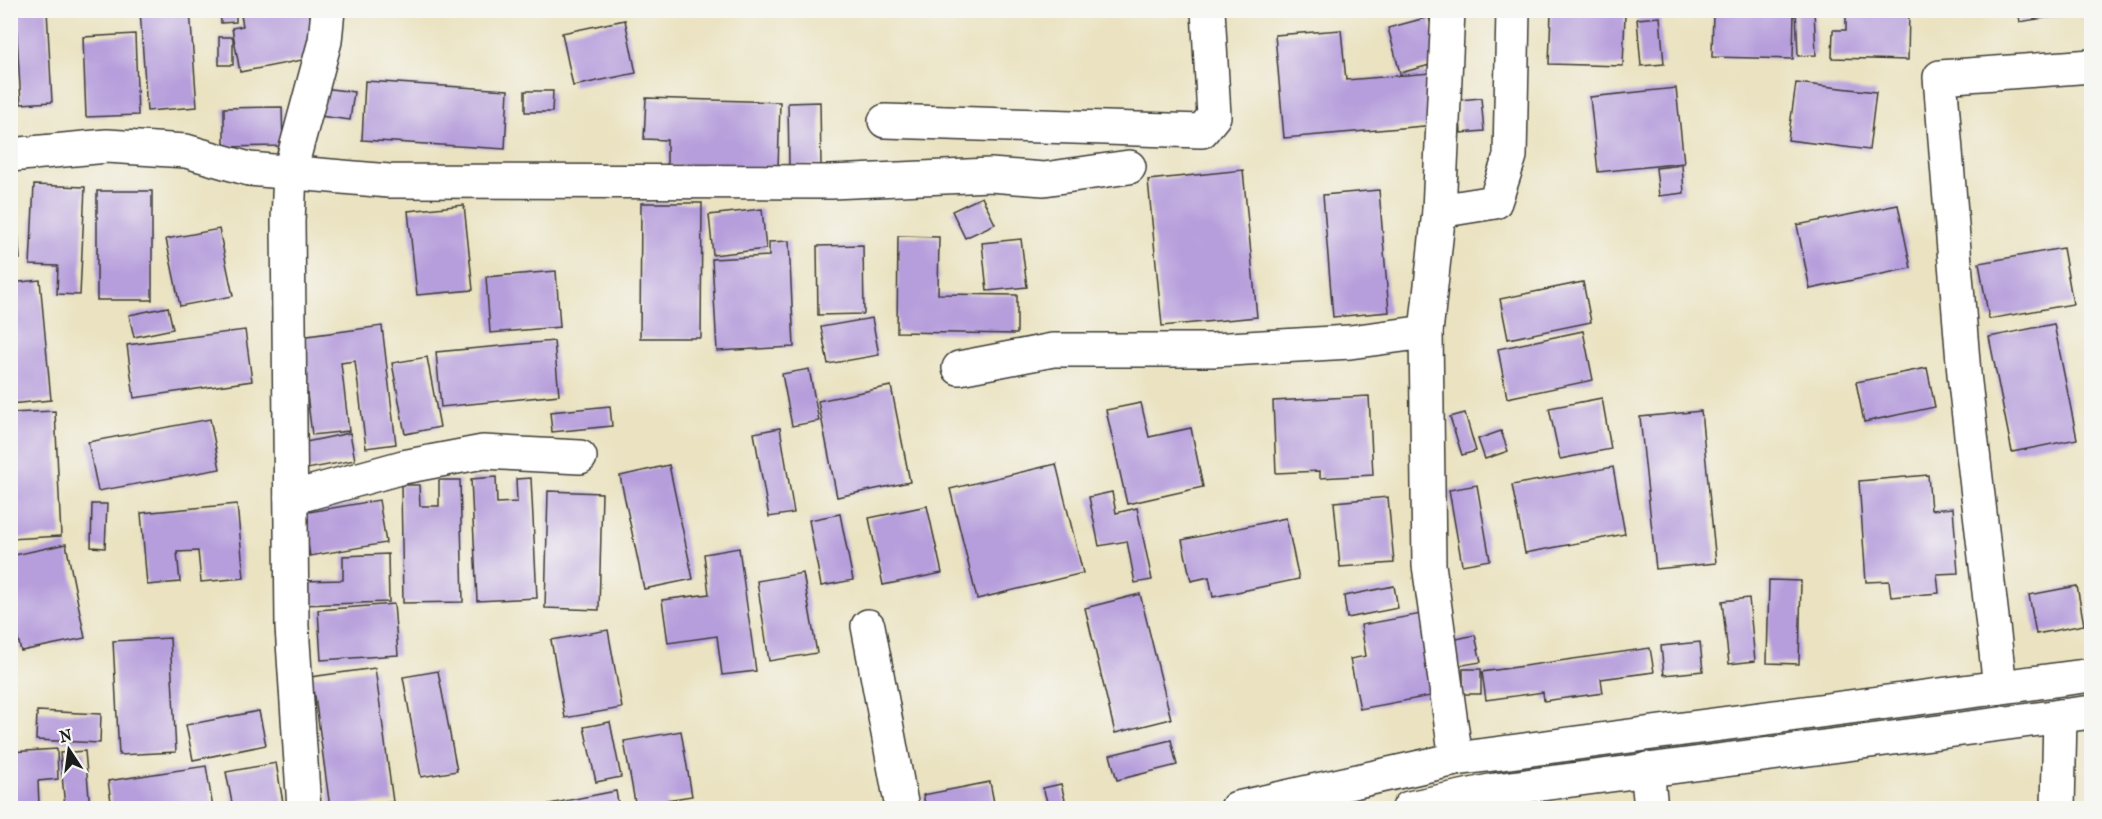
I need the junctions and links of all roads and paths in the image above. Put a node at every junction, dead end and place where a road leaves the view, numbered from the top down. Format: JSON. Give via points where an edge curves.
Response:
{"nodes":[{"id":1,"x":328,"y":10,"type":"edge"},
{"id":2,"x":1208,"y":10,"type":"edge"},
{"id":3,"x":1448,"y":10,"type":"edge"},
{"id":4,"x":1512,"y":10,"type":"edge"},
{"id":5,"x":2091,"y":66,"type":"edge"},
{"id":6,"x":885,"y":121,"type":"dead end"},
{"id":7,"x":10,"y":155,"type":"edge"},
{"id":8,"x":1129,"y":167,"type":"dead end"},
{"id":9,"x":290,"y":171,"type":"junction"},
{"id":10,"x":1439,"y":211,"type":"junction"},
{"id":11,"x":1426,"y":332,"type":"junction"},
{"id":12,"x":959,"y":368,"type":"dead end"},
{"id":13,"x":580,"y":457,"type":"dead end"},
{"id":14,"x":291,"y":498,"type":"junction"},
{"id":15,"x":868,"y":626,"type":"dead end"},
{"id":16,"x":2091,"y":675,"type":"edge"},
{"id":17,"x":2000,"y":687,"type":"junction"},
{"id":18,"x":2091,"y":712,"type":"edge"},
{"id":19,"x":2060,"y":716,"type":"junction"},
{"id":20,"x":1456,"y":759,"type":"junction"},
{"id":21,"x":1647,"y":769,"type":"junction"},
{"id":22,"x":303,"y":808,"type":"edge"},
{"id":23,"x":902,"y":808,"type":"edge"},
{"id":24,"x":1236,"y":808,"type":"edge"},
{"id":25,"x":1409,"y":808,"type":"edge"},
{"id":26,"x":1652,"y":808,"type":"edge"},
{"id":27,"x":2058,"y":808,"type":"edge"}],
"edges":[{"from":1,"to":9,"type":"street","via":[[325,41]]},
{"from":2,"to":6,"type":"street","via":[[1214,116],[1202,131]]},
{"from":3,"to":10,"type":"street"},
{"from":4,"to":10,"type":"street","via":[[1510,156],[1495,202]]},
{"from":5,"to":17,"type":"street","via":[[1940,77],[1964,374]]},
{"from":7,"to":9,"type":"street","via":[[106,146],[186,150],[249,169]]},
{"from":8,"to":9,"type":"street","via":[[1044,179],[1013,175],[831,182],[389,181]]},
{"from":9,"to":14,"type":"street"},
{"from":10,"to":11,"type":"street"},
{"from":11,"to":12,"type":"street","via":[[1350,342],[1213,350],[1053,350]]},
{"from":11,"to":20,"type":"street","via":[[1429,566]]},
{"from":13,"to":14,"type":"street","via":[[483,452],[403,467]]},
{"from":14,"to":22,"type":"street","via":[[292,627]]},
{"from":15,"to":23,"type":"street"},
{"from":16,"to":17,"type":"street"},
{"from":17,"to":20,"type":"street"},
{"from":18,"to":19,"type":"street"},
{"from":19,"to":21,"type":"street"},
{"from":19,"to":27,"type":"street"},
{"from":20,"to":24,"type":"street"},
{"from":21,"to":25,"type":"street","via":[[1495,790]]},
{"from":21,"to":26,"type":"street"}]}
